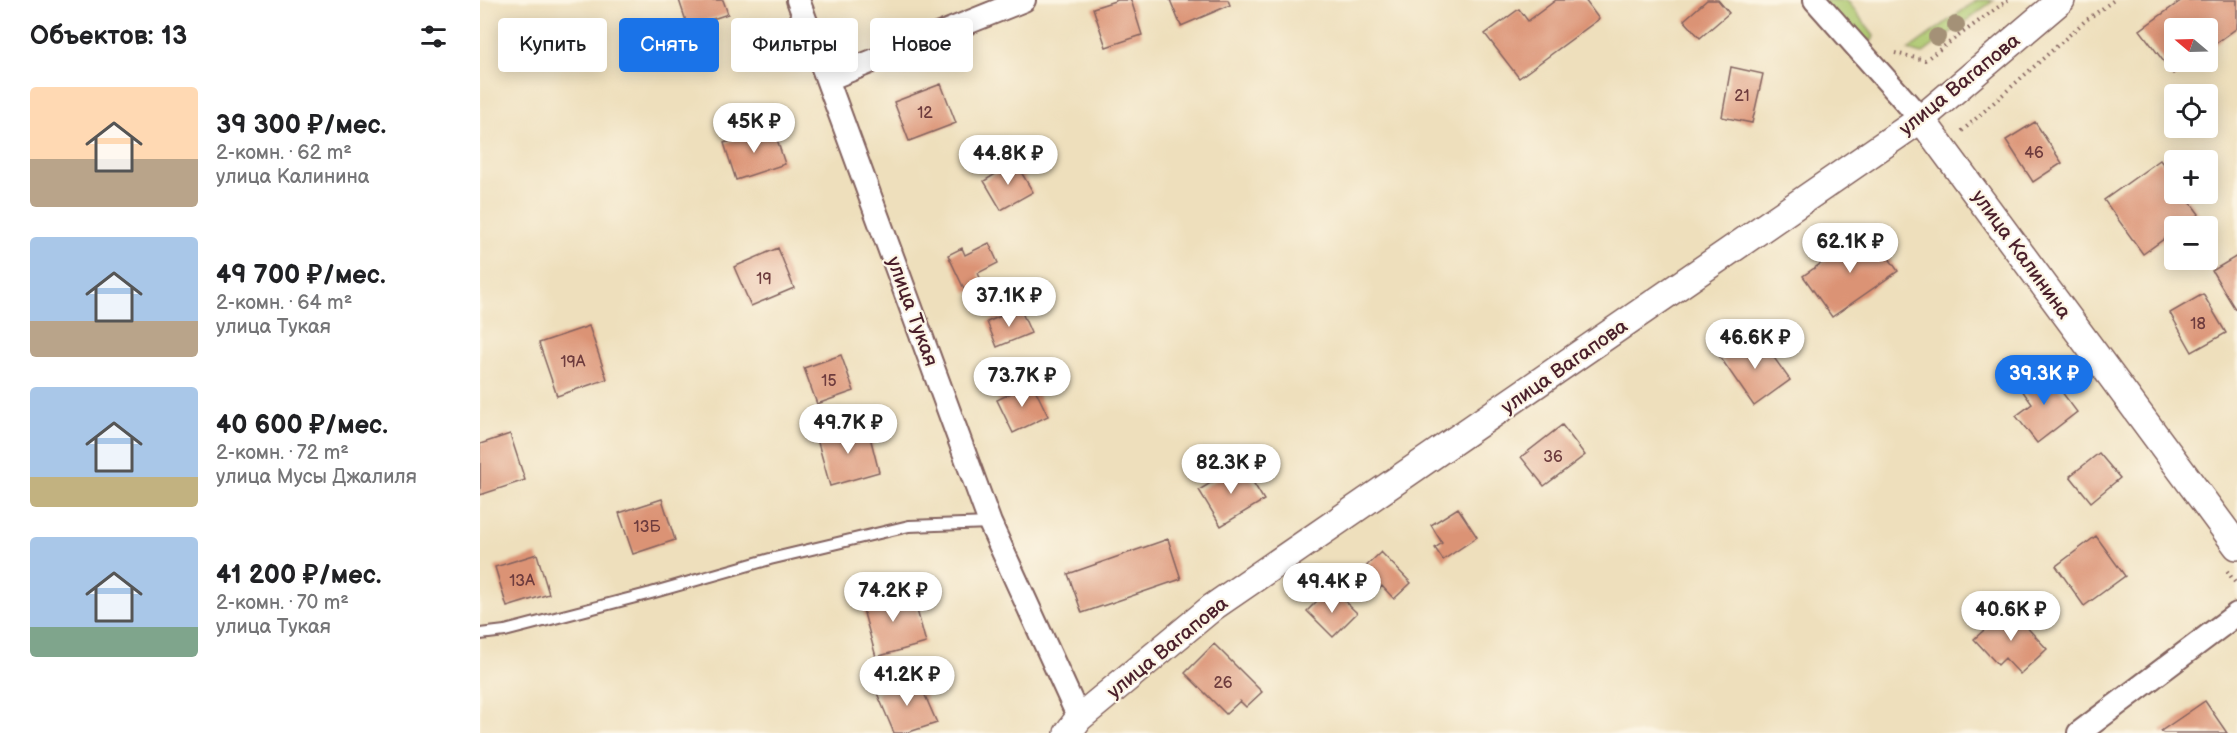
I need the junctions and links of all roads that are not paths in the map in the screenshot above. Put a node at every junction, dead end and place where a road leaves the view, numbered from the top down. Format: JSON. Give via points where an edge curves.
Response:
{"nodes":[{"id":1,"x":798,"y":0,"type":"edge"},
{"id":2,"x":1024,"y":0,"type":"edge"},
{"id":3,"x":1815,"y":0,"type":"edge"},
{"id":4,"x":2061,"y":0,"type":"edge"},
{"id":5,"x":828,"y":79,"type":"junction"},
{"id":6,"x":1921,"y":119,"type":"junction"},
{"id":7,"x":990,"y":523,"type":"junction"},
{"id":8,"x":2237,"y":546,"type":"edge"},
{"id":9,"x":2237,"y":615,"type":"edge"},
{"id":10,"x":480,"y":634,"type":"edge"},
{"id":11,"x":1073,"y":726,"type":"edge"},
{"id":12,"x":2079,"y":733,"type":"edge"}],
"edges":[{"from":1,"to":5,"type":"street","name":"улица Тукая"},
{"from":2,"to":5,"type":"street"},
{"from":3,"to":6,"type":"street","name":"улица Калинина"},
{"from":4,"to":6,"type":"street","name":"улица Вагапова"},
{"from":5,"to":7,"type":"street","name":"улица Тукая"},
{"from":6,"to":8,"type":"street","name":"улица Калинина"},
{"from":6,"to":11,"type":"street","name":"улица Вагапова","via":[[1214,607]]},
{"from":7,"to":10,"type":"lane","via":[[909,526],[770,558],[651,594],[505,631]]},
{"from":7,"to":11,"type":"street","name":"улица Тукая"},
{"from":9,"to":12,"type":"street"}]}
